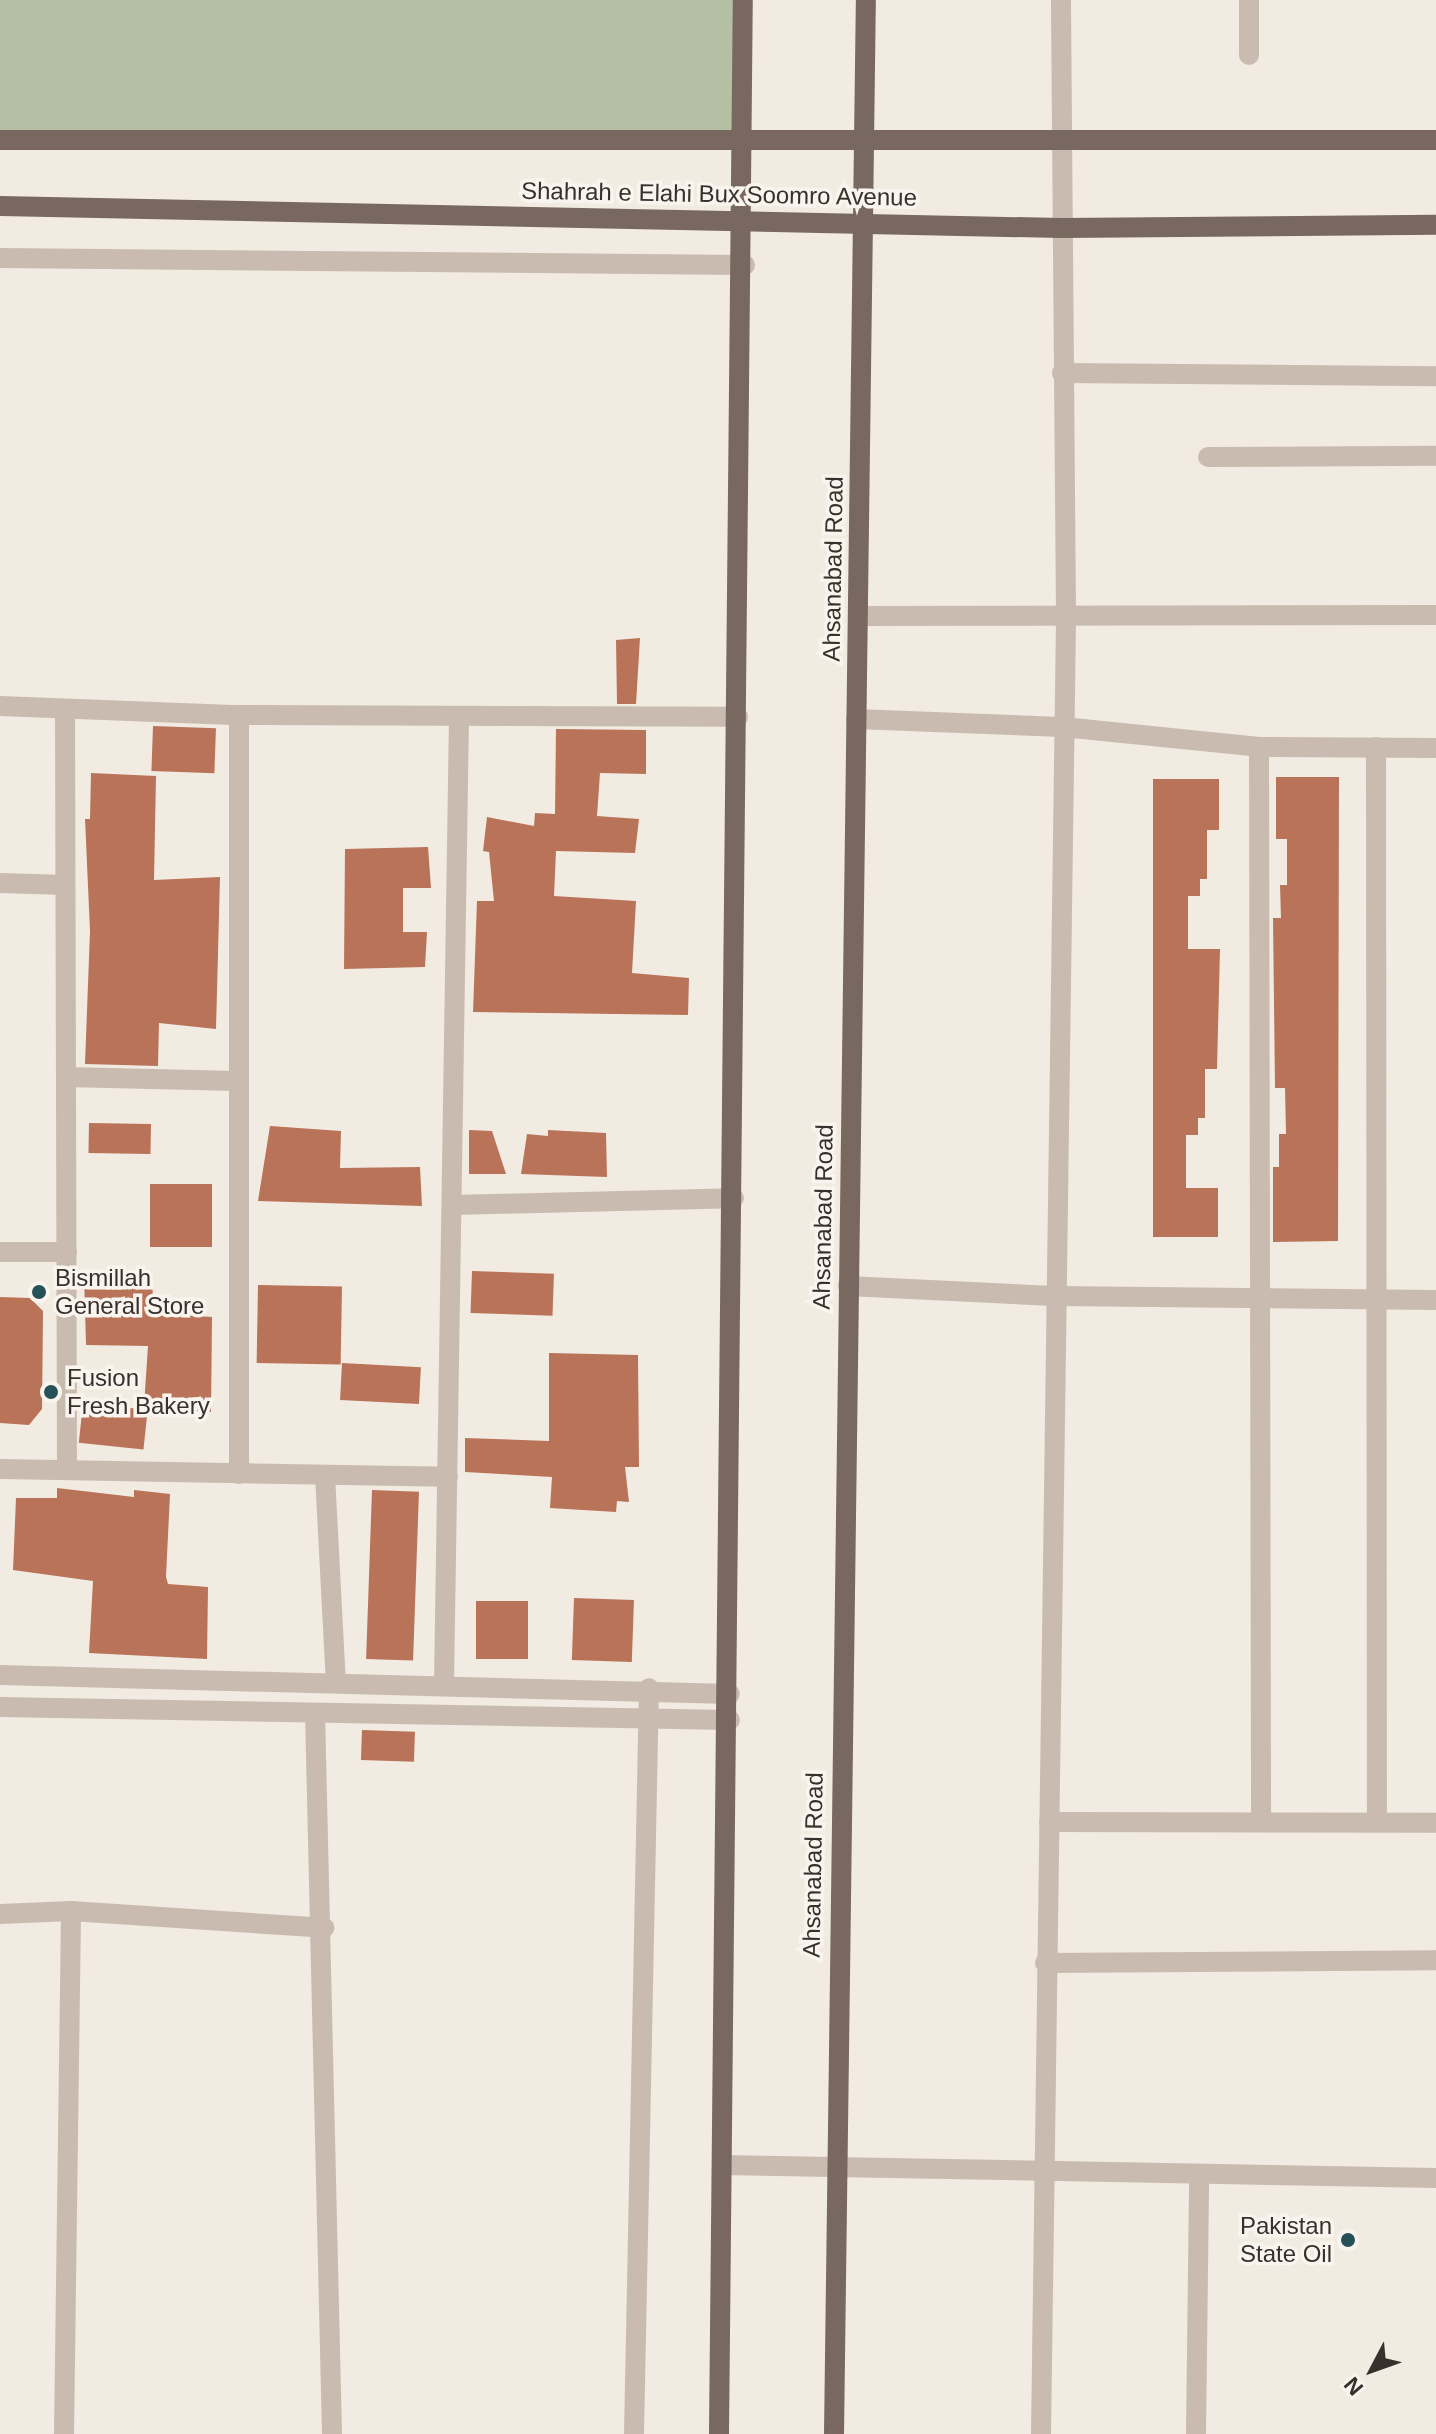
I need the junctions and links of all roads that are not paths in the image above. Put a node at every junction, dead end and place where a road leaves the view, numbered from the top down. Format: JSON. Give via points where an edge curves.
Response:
{"nodes":[{"id":1,"x":743,"y":0,"type":"edge"},
{"id":2,"x":866,"y":0,"type":"edge"},
{"id":3,"x":1061,"y":0,"type":"edge"},
{"id":4,"x":1249,"y":0,"type":"edge"},
{"id":5,"x":1249,"y":55,"type":"dead end"},
{"id":6,"x":741,"y":138,"type":"junction"},
{"id":7,"x":864,"y":138,"type":"junction"},
{"id":8,"x":0,"y":140,"type":"edge"},
{"id":9,"x":1058,"y":140,"type":"junction"},
{"id":10,"x":1436,"y":140,"type":"edge"},
{"id":11,"x":0,"y":206,"type":"edge"},
{"id":12,"x":743,"y":220,"type":"junction"},
{"id":13,"x":864,"y":224,"type":"junction"},
{"id":14,"x":1436,"y":225,"type":"edge"},
{"id":15,"x":1062,"y":228,"type":"junction"},
{"id":16,"x":0,"y":258,"type":"edge"},
{"id":17,"x":745,"y":265,"type":"junction"},
{"id":18,"x":1062,"y":373,"type":"junction"},
{"id":19,"x":1436,"y":376,"type":"edge"},
{"id":20,"x":1436,"y":456,"type":"edge"},
{"id":21,"x":1208,"y":457,"type":"dead end"},
{"id":22,"x":1066,"y":615,"type":"junction"},
{"id":23,"x":1436,"y":615,"type":"edge"},
{"id":24,"x":858,"y":616,"type":"junction"},
{"id":25,"x":0,"y":706,"type":"edge"},
{"id":26,"x":65,"y":709,"type":"junction"},
{"id":27,"x":239,"y":715,"type":"junction"},
{"id":28,"x":459,"y":716,"type":"junction"},
{"id":29,"x":738,"y":717,"type":"junction"},
{"id":30,"x":856,"y":719,"type":"junction"},
{"id":31,"x":1063,"y":727,"type":"junction"},
{"id":32,"x":1259,"y":747,"type":"junction"},
{"id":33,"x":1376,"y":747,"type":"junction"},
{"id":34,"x":1436,"y":748,"type":"edge"},
{"id":35,"x":0,"y":883,"type":"edge"},
{"id":36,"x":65,"y":885,"type":"junction"},
{"id":37,"x":66,"y":1077,"type":"junction"},
{"id":38,"x":237,"y":1081,"type":"junction"},
{"id":39,"x":734,"y":1198,"type":"junction"},
{"id":40,"x":453,"y":1205,"type":"junction"},
{"id":41,"x":0,"y":1252,"type":"edge"},
{"id":42,"x":67,"y":1252,"type":"junction"},
{"id":43,"x":848,"y":1286,"type":"junction"},
{"id":44,"x":1054,"y":1296,"type":"junction"},
{"id":45,"x":1259,"y":1298,"type":"junction"},
{"id":46,"x":1436,"y":1300,"type":"edge"},
{"id":47,"x":1377,"y":1301,"type":"junction"},
{"id":48,"x":0,"y":1469,"type":"edge"},
{"id":49,"x":67,"y":1470,"type":"junction"},
{"id":50,"x":239,"y":1474,"type":"junction"},
{"id":51,"x":325,"y":1475,"type":"junction"},
{"id":52,"x":448,"y":1477,"type":"junction"},
{"id":53,"x":0,"y":1675,"type":"edge"},
{"id":54,"x":336,"y":1683,"type":"junction"},
{"id":55,"x":444,"y":1683,"type":"junction"},
{"id":56,"x":649,"y":1688,"type":"junction"},
{"id":57,"x":730,"y":1694,"type":"junction"},
{"id":58,"x":0,"y":1707,"type":"edge"},
{"id":59,"x":315,"y":1713,"type":"junction"},
{"id":60,"x":648,"y":1718,"type":"junction"},
{"id":61,"x":730,"y":1720,"type":"junction"},
{"id":62,"x":1261,"y":1820,"type":"junction"},
{"id":63,"x":1049,"y":1822,"type":"junction"},
{"id":64,"x":1377,"y":1822,"type":"junction"},
{"id":65,"x":1436,"y":1823,"type":"edge"},
{"id":66,"x":71,"y":1911,"type":"junction"},
{"id":67,"x":0,"y":1914,"type":"edge"},
{"id":68,"x":324,"y":1928,"type":"junction"},
{"id":69,"x":1436,"y":1960,"type":"edge"},
{"id":70,"x":1045,"y":1963,"type":"junction"},
{"id":71,"x":723,"y":2165,"type":"junction"},
{"id":72,"x":834,"y":2167,"type":"junction"},
{"id":73,"x":1043,"y":2173,"type":"junction"},
{"id":74,"x":1199,"y":2174,"type":"junction"},
{"id":75,"x":1436,"y":2178,"type":"edge"},
{"id":76,"x":64,"y":2434,"type":"edge"},
{"id":77,"x":332,"y":2434,"type":"edge"},
{"id":78,"x":634,"y":2434,"type":"edge"},
{"id":79,"x":719,"y":2434,"type":"edge"},
{"id":80,"x":834,"y":2434,"type":"edge"},
{"id":81,"x":1041,"y":2434,"type":"edge"},
{"id":82,"x":1196,"y":2434,"type":"edge"}],
"edges":[{"from":1,"to":6,"type":"main road"},
{"from":2,"to":7,"type":"main road","name":"Ahsanabad Road"},
{"from":3,"to":9,"type":"street"},
{"from":4,"to":5,"type":"street"},
{"from":6,"to":7,"type":"main road"},
{"from":6,"to":8,"type":"main road"},
{"from":6,"to":12,"type":"main road"},
{"from":7,"to":9,"type":"main road"},
{"from":7,"to":13,"type":"main road","name":"Ahsanabad Road"},
{"from":9,"to":10,"type":"main road"},
{"from":9,"to":15,"type":"street"},
{"from":11,"to":12,"type":"main road","name":"Shahrah e Elahi Bux Soomro Avenue"},
{"from":12,"to":13,"type":"main road","name":"Shahrah e Elahi Bux Soomro Avenue"},
{"from":12,"to":17,"type":"main road"},
{"from":13,"to":15,"type":"main road","name":"Shahrah e Elahi Bux Soomro Avenue"},
{"from":13,"to":24,"type":"main road","name":"Ahsanabad Road"},
{"from":14,"to":15,"type":"main road","name":"Shahrah e Elahi Bux Soomro Avenue"},
{"from":15,"to":18,"type":"street"},
{"from":16,"to":17,"type":"street"},
{"from":17,"to":29,"type":"main road"},
{"from":18,"to":19,"type":"street"},
{"from":18,"to":22,"type":"street"},
{"from":20,"to":21,"type":"street"},
{"from":22,"to":23,"type":"street"},
{"from":22,"to":24,"type":"street"},
{"from":22,"to":31,"type":"street"},
{"from":24,"to":30,"type":"main road","name":"Ahsanabad Road"},
{"from":25,"to":26,"type":"street"},
{"from":26,"to":27,"type":"street"},
{"from":26,"to":36,"type":"street"},
{"from":27,"to":28,"type":"street"},
{"from":27,"to":38,"type":"street"},
{"from":28,"to":29,"type":"street"},
{"from":28,"to":40,"type":"street"},
{"from":29,"to":39,"type":"main road"},
{"from":30,"to":31,"type":"street"},
{"from":30,"to":43,"type":"main road","name":"Ahsanabad Road"},
{"from":31,"to":32,"type":"street"},
{"from":31,"to":44,"type":"street"},
{"from":32,"to":33,"type":"street"},
{"from":32,"to":45,"type":"street"},
{"from":33,"to":34,"type":"street"},
{"from":33,"to":47,"type":"street"},
{"from":35,"to":36,"type":"street"},
{"from":36,"to":37,"type":"street"},
{"from":37,"to":38,"type":"street"},
{"from":37,"to":42,"type":"street"},
{"from":38,"to":50,"type":"street"},
{"from":39,"to":40,"type":"street"},
{"from":39,"to":57,"type":"main road"},
{"from":40,"to":52,"type":"street"},
{"from":41,"to":42,"type":"street"},
{"from":42,"to":49,"type":"street"},
{"from":43,"to":44,"type":"street"},
{"from":43,"to":72,"type":"main road","name":"Ahsanabad Road"},
{"from":44,"to":45,"type":"street"},
{"from":44,"to":63,"type":"street"},
{"from":45,"to":47,"type":"street"},
{"from":45,"to":62,"type":"street"},
{"from":46,"to":47,"type":"street"},
{"from":47,"to":64,"type":"street"},
{"from":48,"to":49,"type":"street"},
{"from":49,"to":50,"type":"street"},
{"from":50,"to":51,"type":"street"},
{"from":51,"to":52,"type":"street"},
{"from":51,"to":54,"type":"street"},
{"from":52,"to":55,"type":"street"},
{"from":53,"to":54,"type":"street"},
{"from":54,"to":55,"type":"street"},
{"from":55,"to":56,"type":"street"},
{"from":56,"to":57,"type":"street"},
{"from":56,"to":60,"type":"street"},
{"from":57,"to":61,"type":"main road"},
{"from":58,"to":59,"type":"street"},
{"from":59,"to":60,"type":"street"},
{"from":59,"to":68,"type":"street"},
{"from":60,"to":61,"type":"street"},
{"from":60,"to":78,"type":"street"},
{"from":61,"to":71,"type":"main road"},
{"from":62,"to":63,"type":"street"},
{"from":62,"to":64,"type":"street"},
{"from":63,"to":70,"type":"street"},
{"from":64,"to":65,"type":"street"},
{"from":66,"to":67,"type":"street"},
{"from":66,"to":68,"type":"street"},
{"from":66,"to":76,"type":"street"},
{"from":68,"to":77,"type":"street"},
{"from":69,"to":70,"type":"street"},
{"from":70,"to":73,"type":"street"},
{"from":71,"to":72,"type":"street"},
{"from":71,"to":79,"type":"main road"},
{"from":72,"to":73,"type":"street"},
{"from":72,"to":80,"type":"main road","name":"Ahsanabad Road"},
{"from":73,"to":74,"type":"street"},
{"from":73,"to":81,"type":"street"},
{"from":74,"to":75,"type":"street"},
{"from":74,"to":82,"type":"street"}]}
